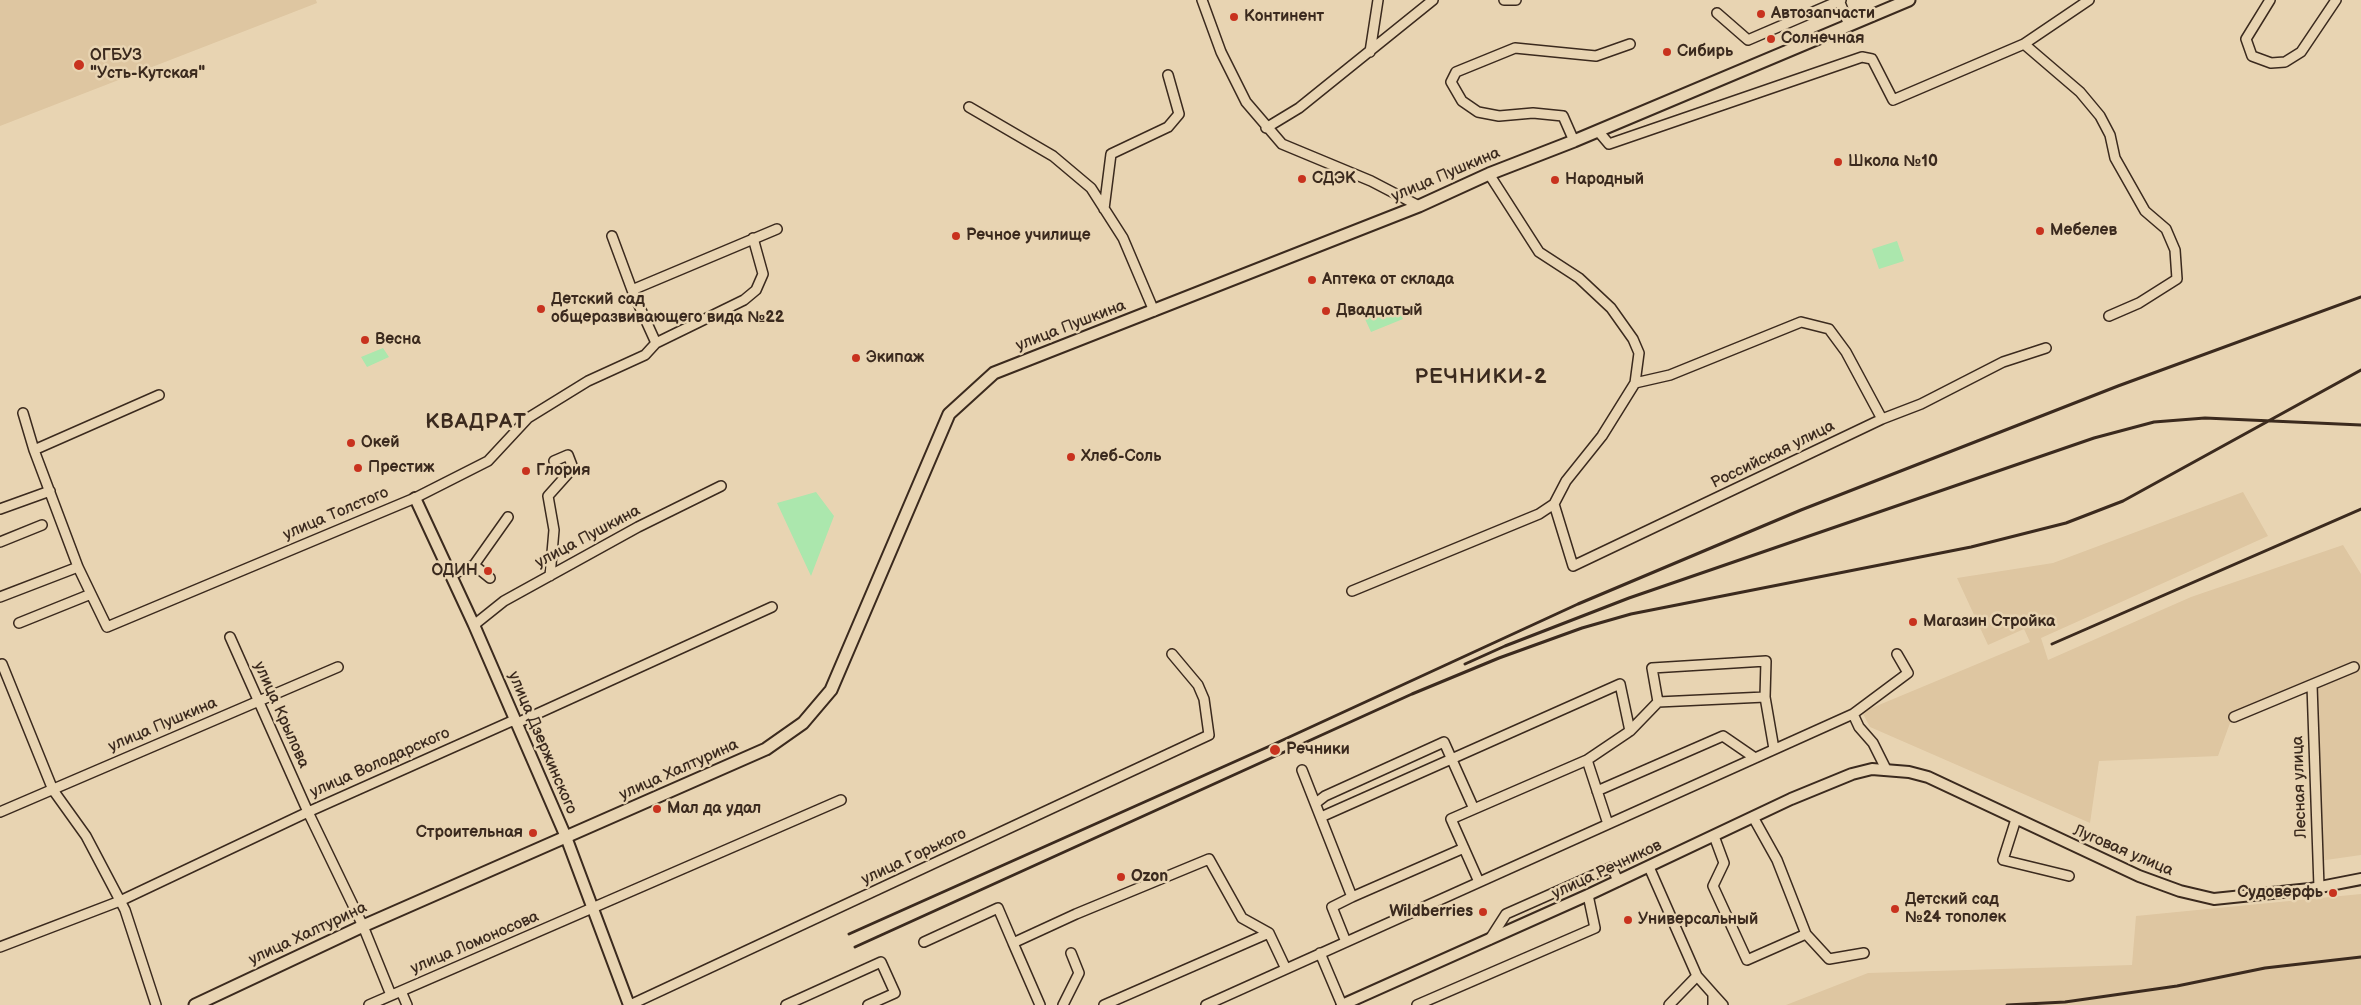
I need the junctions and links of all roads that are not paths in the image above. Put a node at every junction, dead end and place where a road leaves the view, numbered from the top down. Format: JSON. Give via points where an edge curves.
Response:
{"nodes":[{"id":1,"x":1202,"y":0,"type":"edge"},
{"id":2,"x":1378,"y":0,"type":"edge"},
{"id":3,"x":1433,"y":0,"type":"edge"},
{"id":4,"x":1504,"y":0,"type":"edge"},
{"id":5,"x":1516,"y":0,"type":"edge"},
{"id":6,"x":1840,"y":0,"type":"edge"},
{"id":7,"x":1909,"y":0,"type":"edge"},
{"id":8,"x":2088,"y":0,"type":"edge"},
{"id":9,"x":2270,"y":0,"type":"edge"},
{"id":10,"x":2336,"y":0,"type":"edge"},
{"id":11,"x":1717,"y":13,"type":"dead end"},
{"id":12,"x":1849,"y":25,"type":"junction"},
{"id":13,"x":1630,"y":44,"type":"dead end"},
{"id":14,"x":2024,"y":44,"type":"junction"},
{"id":15,"x":1370,"y":52,"type":"junction"},
{"id":16,"x":1168,"y":75,"type":"dead end"},
{"id":17,"x":969,"y":107,"type":"dead end"},
{"id":18,"x":1266,"y":128,"type":"junction"},
{"id":19,"x":1598,"y":131,"type":"junction"},
{"id":20,"x":1574,"y":141,"type":"junction"},
{"id":21,"x":1489,"y":174,"type":"junction"},
{"id":22,"x":1419,"y":206,"type":"junction"},
{"id":23,"x":1104,"y":209,"type":"junction"},
{"id":24,"x":777,"y":229,"type":"dead end"},
{"id":25,"x":612,"y":236,"type":"dead end"},
{"id":26,"x":753,"y":238,"type":"junction"},
{"id":27,"x":632,"y":290,"type":"junction"},
{"id":28,"x":1154,"y":310,"type":"junction"},
{"id":29,"x":2109,"y":316,"type":"dead end"},
{"id":30,"x":656,"y":343,"type":"junction"},
{"id":31,"x":2046,"y":348,"type":"dead end"},
{"id":32,"x":994,"y":373,"type":"joint"},
{"id":33,"x":1635,"y":383,"type":"junction"},
{"id":34,"x":159,"y":395,"type":"dead end"},
{"id":35,"x":23,"y":413,"type":"dead end"},
{"id":36,"x":1882,"y":419,"type":"junction"},
{"id":37,"x":34,"y":450,"type":"junction"},
{"id":38,"x":554,"y":462,"type":"dead end"},
{"id":39,"x":722,"y":486,"type":"dead end"},
{"id":40,"x":50,"y":491,"type":"junction"},
{"id":41,"x":415,"y":498,"type":"junction"},
{"id":42,"x":1554,"y":504,"type":"junction"},
{"id":43,"x":0,"y":509,"type":"edge"},
{"id":44,"x":508,"y":518,"type":"dead end"},
{"id":45,"x":42,"y":525,"type":"dead end"},
{"id":46,"x":0,"y":542,"type":"edge"},
{"id":47,"x":474,"y":565,"type":"junction"},
{"id":48,"x":78,"y":567,"type":"junction"},
{"id":49,"x":451,"y":575,"type":"junction"},
{"id":50,"x":550,"y":576,"type":"junction"},
{"id":51,"x":490,"y":578,"type":"dead end"},
{"id":52,"x":1352,"y":591,"type":"dead end"},
{"id":53,"x":91,"y":594,"type":"junction"},
{"id":54,"x":0,"y":597,"type":"edge"},
{"id":55,"x":772,"y":607,"type":"dead end"},
{"id":56,"x":19,"y":623,"type":"dead end"},
{"id":57,"x":474,"y":625,"type":"junction"},
{"id":58,"x":230,"y":638,"type":"dead end"},
{"id":59,"x":1172,"y":654,"type":"dead end"},
{"id":60,"x":1897,"y":654,"type":"dead end"},
{"id":61,"x":1,"y":664,"type":"edge"},
{"id":62,"x":338,"y":667,"type":"dead end"},
{"id":63,"x":2354,"y":667,"type":"dead end"},
{"id":64,"x":2312,"y":685,"type":"junction"},
{"id":65,"x":1765,"y":697,"type":"junction"},
{"id":66,"x":1658,"y":702,"type":"junction"},
{"id":67,"x":259,"y":703,"type":"junction"},
{"id":68,"x":1853,"y":714,"type":"junction"},
{"id":69,"x":2234,"y":717,"type":"dead end"},
{"id":70,"x":517,"y":723,"type":"junction"},
{"id":71,"x":1630,"y":731,"type":"junction"},
{"id":72,"x":1774,"y":749,"type":"junction"},
{"id":73,"x":1755,"y":758,"type":"junction"},
{"id":74,"x":1452,"y":759,"type":"junction"},
{"id":75,"x":1587,"y":760,"type":"junction"},
{"id":76,"x":1886,"y":769,"type":"junction"},
{"id":77,"x":1302,"y":770,"type":"dead end"},
{"id":78,"x":54,"y":790,"type":"junction"},
{"id":79,"x":1597,"y":791,"type":"junction"},
{"id":80,"x":841,"y":800,"type":"dead end"},
{"id":81,"x":1316,"y":804,"type":"junction"},
{"id":82,"x":1474,"y":809,"type":"junction"},
{"id":83,"x":0,"y":812,"type":"edge"},
{"id":84,"x":308,"y":812,"type":"junction"},
{"id":85,"x":1321,"y":817,"type":"junction"},
{"id":86,"x":1753,"y":818,"type":"junction"},
{"id":87,"x":2016,"y":818,"type":"junction"},
{"id":88,"x":1608,"y":824,"type":"junction"},
{"id":89,"x":1714,"y":836,"type":"junction"},
{"id":90,"x":566,"y":837,"type":"junction"},
{"id":91,"x":1464,"y":848,"type":"junction"},
{"id":92,"x":1649,"y":867,"type":"junction"},
{"id":93,"x":2069,"y":876,"type":"dead end"},
{"id":94,"x":2361,"y":879,"type":"edge"},
{"id":95,"x":1618,"y":881,"type":"junction"},
{"id":96,"x":1479,"y":882,"type":"junction"},
{"id":97,"x":2319,"y":887,"type":"junction"},
{"id":98,"x":1588,"y":895,"type":"junction"},
{"id":99,"x":1352,"y":897,"type":"junction"},
{"id":100,"x":120,"y":901,"type":"junction"},
{"id":101,"x":594,"y":908,"type":"junction"},
{"id":102,"x":363,"y":926,"type":"junction"},
{"id":103,"x":1269,"y":933,"type":"junction"},
{"id":104,"x":1806,"y":934,"type":"junction"},
{"id":105,"x":1490,"y":939,"type":"junction"},
{"id":106,"x":924,"y":942,"type":"dead end"},
{"id":107,"x":1346,"y":942,"type":"junction"},
{"id":108,"x":1014,"y":943,"type":"junction"},
{"id":109,"x":0,"y":947,"type":"edge"},
{"id":110,"x":1320,"y":953,"type":"junction"},
{"id":111,"x":1864,"y":953,"type":"dead end"},
{"id":112,"x":1070,"y":954,"type":"dead end"},
{"id":113,"x":1286,"y":968,"type":"junction"},
{"id":114,"x":1696,"y":976,"type":"junction"},
{"id":115,"x":401,"y":991,"type":"junction"},
{"id":116,"x":1713,"y":994,"type":"junction"},
{"id":117,"x":391,"y":995,"type":"junction"},
{"id":118,"x":1360,"y":1001,"type":"edge"},
{"id":119,"x":156,"y":1005,"type":"edge"},
{"id":120,"x":195,"y":1005,"type":"edge"},
{"id":121,"x":369,"y":1005,"type":"edge"},
{"id":122,"x":407,"y":1005,"type":"edge"},
{"id":123,"x":630,"y":1005,"type":"edge"},
{"id":124,"x":786,"y":1005,"type":"edge"},
{"id":125,"x":868,"y":1005,"type":"edge"},
{"id":126,"x":1040,"y":1005,"type":"edge"},
{"id":127,"x":1062,"y":1005,"type":"edge"},
{"id":128,"x":1104,"y":1005,"type":"edge"},
{"id":129,"x":1206,"y":1005,"type":"edge"},
{"id":130,"x":1342,"y":1005,"type":"edge"},
{"id":131,"x":1417,"y":1005,"type":"edge"},
{"id":132,"x":1669,"y":1005,"type":"edge"},
{"id":133,"x":1713,"y":1005,"type":"edge"},
{"id":134,"x":1723,"y":1005,"type":"edge"}],
"edges":[{"from":1,"to":18,"type":"street","via":[[1221,52],[1246,102]]},
{"from":2,"to":15,"type":"street"},
{"from":3,"to":15,"type":"street"},
{"from":4,"to":5,"type":"street"},
{"from":6,"to":11,"type":"street","via":[[1748,40]]},
{"from":6,"to":12,"type":"street"},
{"from":7,"to":12,"type":"main road","name":"улица Пушкина"},
{"from":8,"to":14,"type":"street"},
{"from":9,"to":10,"type":"street","via":[[2246,39],[2252,56],[2271,63],[2285,62],[2301,52]]},
{"from":12,"to":19,"type":"main road","name":"улица Пушкина"},
{"from":13,"to":20,"type":"street","via":[[1596,56],[1515,48],[1456,72],[1451,82],[1462,101],[1478,112],[1499,116],[1534,113],[1563,116]]},
{"from":14,"to":19,"type":"street","via":[[1893,100],[1872,58],[1862,57],[1609,144]]},
{"from":14,"to":29,"type":"street","via":[[2080,92],[2100,116],[2110,135],[2115,158],[2145,211],[2166,229],[2175,250],[2177,279],[2139,303]]},
{"from":15,"to":18,"type":"street","via":[[1299,108]]},
{"from":16,"to":23,"type":"street","via":[[1179,114],[1168,127],[1111,154]]},
{"from":17,"to":23,"type":"street","via":[[1053,156],[1090,188]]},
{"from":18,"to":22,"type":"street","via":[[1282,144],[1371,181]]},
{"from":19,"to":20,"type":"main road","name":"улица Пушкина"},
{"from":20,"to":21,"type":"main road","name":"улица Пушкина"},
{"from":21,"to":22,"type":"main road","name":"улица Пушкина"},
{"from":21,"to":33,"type":"street","via":[[1539,252],[1579,278],[1611,308],[1633,339],[1638,353]]},
{"from":22,"to":28,"type":"main road","name":"улица Пушкина"},
{"from":23,"to":28,"type":"street","via":[[1123,238]]},
{"from":24,"to":26,"type":"street"},
{"from":25,"to":27,"type":"street"},
{"from":26,"to":27,"type":"street"},
{"from":26,"to":30,"type":"street","name":"улица Толстого","via":[[763,274],[756,290],[744,300]]},
{"from":27,"to":30,"type":"street"},
{"from":28,"to":32,"type":"main road","name":"улица Пушкина"},
{"from":30,"to":41,"type":"street","name":"улица Толстого","via":[[645,355],[588,381],[528,418],[488,461]]},
{"from":31,"to":36,"type":"street","name":"Российская улица","via":[[2003,362],[1921,404]]},
{"from":32,"to":90,"type":"main road","name":"улица Халтурина","via":[[949,414],[831,690],[803,723],[766,749]]},
{"from":33,"to":36,"type":"street","via":[[1670,375],[1801,322],[1829,329],[1846,352]]},
{"from":33,"to":42,"type":"street","via":[[1602,436],[1566,481]]},
{"from":34,"to":37,"type":"street"},
{"from":35,"to":37,"type":"street"},
{"from":36,"to":42,"type":"street","name":"Российская улица","via":[[1573,566]]},
{"from":37,"to":40,"type":"street"},
{"from":38,"to":50,"type":"street","via":[[568,455],[574,468],[548,496],[554,530]]},
{"from":39,"to":50,"type":"street","name":"улица Пушкина","via":[[638,527]]},
{"from":40,"to":43,"type":"street"},
{"from":40,"to":48,"type":"street"},
{"from":41,"to":49,"type":"street","name":"улица Дзержинского"},
{"from":41,"to":53,"type":"street","name":"улица Толстого","via":[[107,627]]},
{"from":42,"to":52,"type":"street","via":[[1539,514]]},
{"from":44,"to":47,"type":"street"},
{"from":45,"to":46,"type":"street"},
{"from":47,"to":49,"type":"street"},
{"from":47,"to":51,"type":"street"},
{"from":48,"to":53,"type":"street"},
{"from":48,"to":54,"type":"street"},
{"from":49,"to":57,"type":"street","name":"улица Дзержинского"},
{"from":50,"to":57,"type":"street","name":"улица Пушкина","via":[[504,601]]},
{"from":53,"to":56,"type":"street"},
{"from":55,"to":70,"type":"street","name":"улица Володарского"},
{"from":57,"to":70,"type":"street","name":"улица Дзержинского"},
{"from":58,"to":67,"type":"street","name":"улица Крылова"},
{"from":59,"to":123,"type":"street","name":"улица Горького","via":[[1198,685],[1204,699],[1209,735]]},
{"from":60,"to":68,"type":"street","via":[[1908,673]]},
{"from":61,"to":78,"type":"street"},
{"from":62,"to":67,"type":"street","name":"улица Пушкина"},
{"from":63,"to":64,"type":"street"},
{"from":64,"to":69,"type":"street"},
{"from":64,"to":97,"type":"street","name":"Лесная улица"},
{"from":65,"to":66,"type":"street"},
{"from":65,"to":66,"type":"street","via":[[1766,661],[1652,668]]},
{"from":65,"to":72,"type":"street"},
{"from":66,"to":71,"type":"street"},
{"from":67,"to":78,"type":"street","name":"улица Пушкина"},
{"from":67,"to":84,"type":"street","name":"улица Крылова"},
{"from":68,"to":72,"type":"street"},
{"from":68,"to":76,"type":"street"},
{"from":70,"to":84,"type":"street","name":"улица Володарского","via":[[512,721]]},
{"from":70,"to":90,"type":"street","name":"улица Дзержинского"},
{"from":71,"to":74,"type":"street","via":[[1620,684]]},
{"from":71,"to":75,"type":"street"},
{"from":72,"to":73,"type":"street"},
{"from":73,"to":79,"type":"street","via":[[1723,736]]},
{"from":73,"to":88,"type":"street"},
{"from":74,"to":81,"type":"street","via":[[1444,742],[1325,796]]},
{"from":74,"to":82,"type":"street"},
{"from":74,"to":85,"type":"street"},
{"from":75,"to":79,"type":"street"},
{"from":75,"to":82,"type":"street"},
{"from":76,"to":86,"type":"street","name":"улица Речников","via":[[1852,774]]},
{"from":76,"to":87,"type":"street","name":"Луговая улица","via":[[1928,776]]},
{"from":77,"to":81,"type":"street"},
{"from":78,"to":83,"type":"street","name":"улица Пушкина"},
{"from":78,"to":100,"type":"street","via":[[86,836]]},
{"from":79,"to":88,"type":"street"},
{"from":80,"to":101,"type":"street","name":"улица Ломоносова"},
{"from":81,"to":85,"type":"street"},
{"from":82,"to":91,"type":"street","via":[[1451,818]]},
{"from":84,"to":100,"type":"street","name":"улица Володарского"},
{"from":84,"to":102,"type":"street","name":"улица Крылова"},
{"from":85,"to":99,"type":"street"},
{"from":86,"to":89,"type":"street","name":"улица Речников"},
{"from":86,"to":104,"type":"street","via":[[1777,860]]},
{"from":87,"to":93,"type":"street","via":[[2003,860]]},
{"from":87,"to":97,"type":"street","name":"Луговая улица","via":[[2139,876],[2214,899]]},
{"from":88,"to":96,"type":"street"},
{"from":89,"to":92,"type":"street","name":"улица Речников"},
{"from":89,"to":104,"type":"street","via":[[1724,863],[1714,886],[1747,960]]},
{"from":90,"to":101,"type":"street","name":"улица Дзержинского"},
{"from":90,"to":102,"type":"main road","name":"улица Халтурина"},
{"from":91,"to":96,"type":"street"},
{"from":91,"to":99,"type":"street"},
{"from":92,"to":95,"type":"street","name":"улица Речников"},
{"from":92,"to":114,"type":"street"},
{"from":94,"to":97,"type":"street","name":"Луговая улица"},
{"from":95,"to":98,"type":"street","name":"улица Речников"},
{"from":95,"to":105,"type":"street","via":[[1612,866],[1506,914]]},
{"from":96,"to":107,"type":"street"},
{"from":98,"to":105,"type":"street","name":"улица Речников"},
{"from":98,"to":131,"type":"street","via":[[1595,928]]},
{"from":99,"to":107,"type":"street","via":[[1332,907]]},
{"from":100,"to":109,"type":"street","name":"улица Володарского"},
{"from":100,"to":119,"type":"street"},
{"from":101,"to":115,"type":"street","name":"улица Ломоносова"},
{"from":101,"to":123,"type":"street","name":"улица Дзержинского"},
{"from":102,"to":117,"type":"street","name":"улица Крылова"},
{"from":102,"to":120,"type":"main road","name":"улица Халтурина"},
{"from":103,"to":108,"type":"street","via":[[1242,918],[1209,858]]},
{"from":103,"to":113,"type":"street"},
{"from":103,"to":128,"type":"street"},
{"from":104,"to":111,"type":"street","via":[[1829,958]]},
{"from":105,"to":118,"type":"street","name":"улица Речников"},
{"from":106,"to":108,"type":"street","via":[[998,908]]},
{"from":107,"to":110,"type":"street"},
{"from":108,"to":126,"type":"street"},
{"from":110,"to":113,"type":"street"},
{"from":110,"to":130,"type":"street"},
{"from":112,"to":127,"type":"street","via":[[1079,973]]},
{"from":113,"to":129,"type":"street"},
{"from":114,"to":116,"type":"street"},
{"from":114,"to":132,"type":"street"},
{"from":115,"to":117,"type":"street","name":"улица Ломоносова"},
{"from":115,"to":122,"type":"street"},
{"from":116,"to":133,"type":"street"},
{"from":116,"to":134,"type":"street"},
{"from":117,"to":121,"type":"street","name":"улица Ломоносова"},
{"from":118,"to":130,"type":"street","name":"улица Речников"},
{"from":124,"to":125,"type":"street","via":[[881,962],[895,993]]}]}
